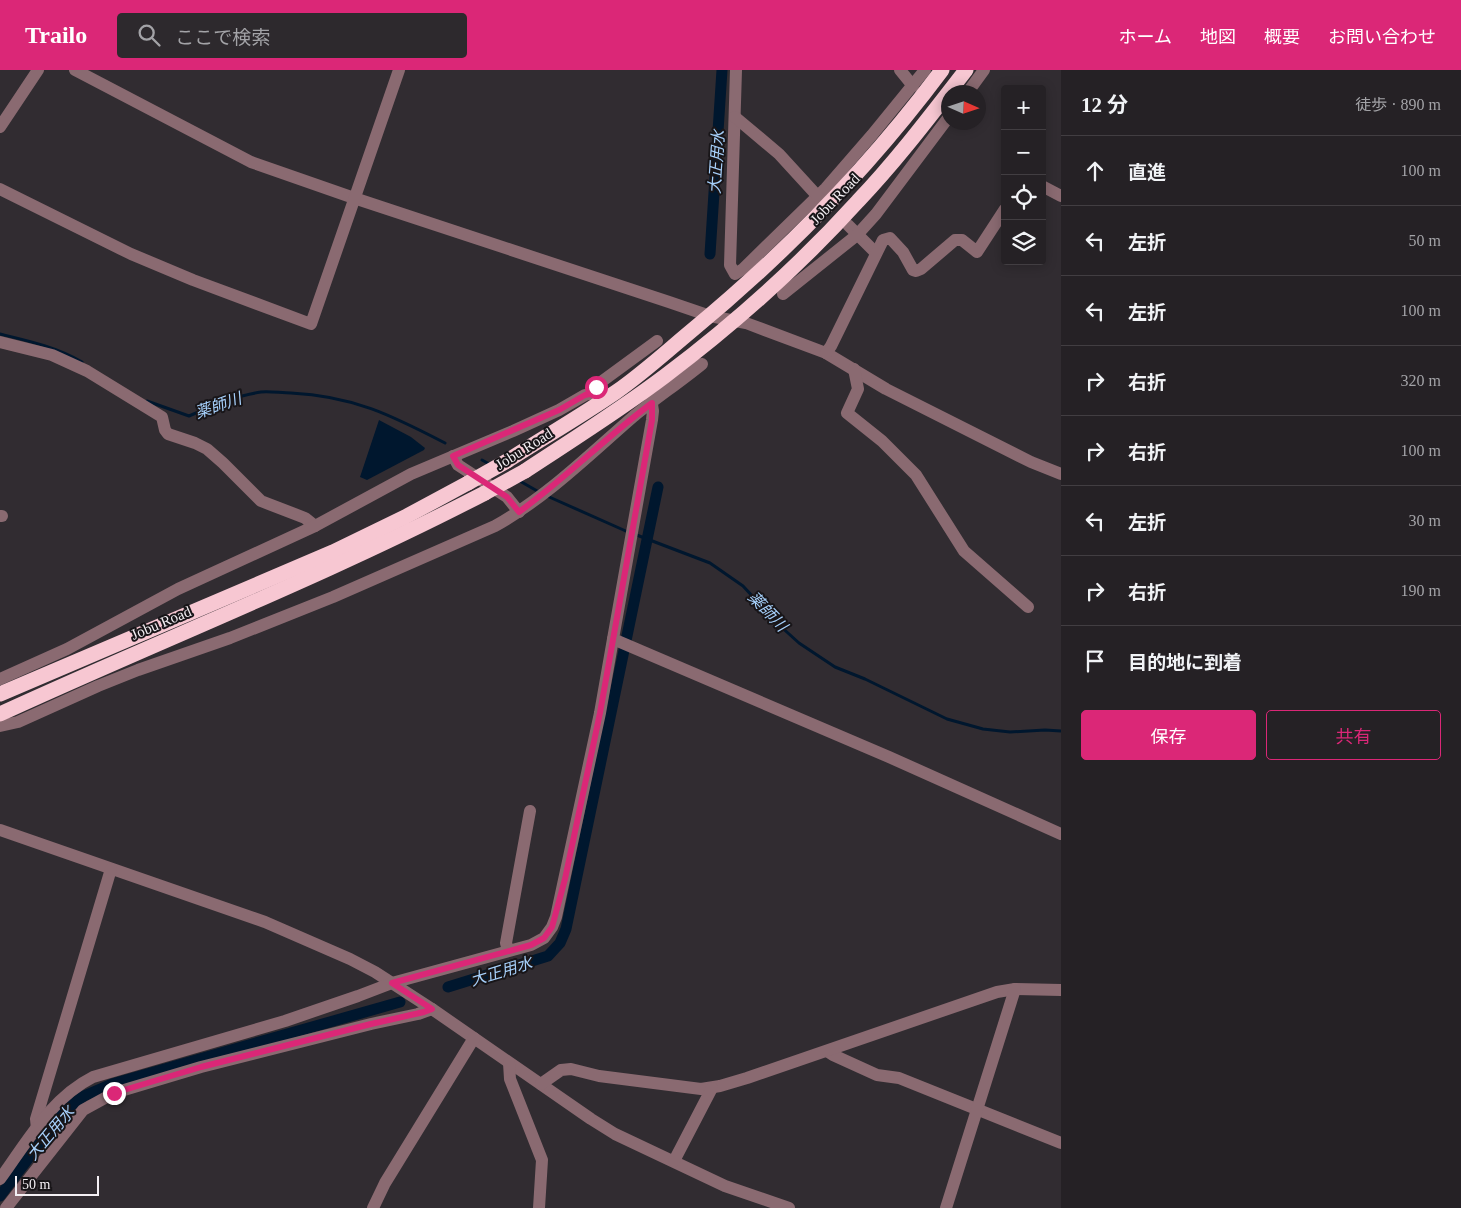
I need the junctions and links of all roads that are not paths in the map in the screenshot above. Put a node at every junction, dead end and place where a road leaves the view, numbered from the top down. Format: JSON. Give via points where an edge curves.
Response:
{"nodes":[{"id":1,"x":38,"y":70,"type":"edge"},
{"id":2,"x":75,"y":70,"type":"edge"},
{"id":3,"x":398,"y":70,"type":"edge"},
{"id":4,"x":736,"y":70,"type":"edge"},
{"id":5,"x":900,"y":70,"type":"edge"},
{"id":6,"x":925,"y":70,"type":"edge"},
{"id":7,"x":942,"y":70,"type":"edge"},
{"id":8,"x":966,"y":70,"type":"edge"},
{"id":9,"x":984,"y":70,"type":"edge"},
{"id":10,"x":973,"y":85,"type":"edge"},
{"id":11,"x":912,"y":86,"type":"junction"},
{"id":12,"x":735,"y":116,"type":"junction"},
{"id":13,"x":0,"y":127,"type":"edge"},
{"id":14,"x":941,"y":127,"type":"edge"},
{"id":15,"x":1046,"y":188,"type":"edge"},
{"id":16,"x":0,"y":189,"type":"edge"},
{"id":17,"x":1061,"y":196,"type":"edge"},
{"id":18,"x":354,"y":198,"type":"junction"},
{"id":19,"x":820,"y":198,"type":"junction"},
{"id":20,"x":1001,"y":215,"type":"edge"},
{"id":21,"x":853,"y":230,"type":"junction"},
{"id":22,"x":876,"y":253,"type":"junction"},
{"id":23,"x":783,"y":294,"type":"dead end"},
{"id":24,"x":710,"y":316,"type":"junction"},
{"id":25,"x":732,"y":321,"type":"junction"},
{"id":26,"x":657,"y":341,"type":"dead end"},
{"id":27,"x":0,"y":342,"type":"edge"},
{"id":28,"x":826,"y":353,"type":"junction"},
{"id":29,"x":702,"y":364,"type":"dead end"},
{"id":30,"x":854,"y":369,"type":"junction"},
{"id":31,"x":650,"y":396,"type":"junction"},
{"id":32,"x":598,"y":397,"type":"junction"},
{"id":33,"x":453,"y":456,"type":"junction"},
{"id":34,"x":1061,"y":474,"type":"edge"},
{"id":35,"x":519,"y":512,"type":"junction"},
{"id":36,"x":315,"y":526,"type":"junction"},
{"id":37,"x":1028,"y":606,"type":"dead end"},
{"id":38,"x":616,"y":640,"type":"junction"},
{"id":39,"x":0,"y":679,"type":"edge"},
{"id":40,"x":0,"y":694,"type":"edge"},
{"id":41,"x":0,"y":714,"type":"edge"},
{"id":42,"x":0,"y":725,"type":"edge"},
{"id":43,"x":530,"y":812,"type":"dead end"},
{"id":44,"x":0,"y":830,"type":"edge"},
{"id":45,"x":1061,"y":834,"type":"edge"},
{"id":46,"x":111,"y":869,"type":"junction"},
{"id":47,"x":508,"y":950,"type":"junction"},
{"id":48,"x":392,"y":983,"type":"junction"},
{"id":49,"x":1015,"y":989,"type":"junction"},
{"id":50,"x":1061,"y":990,"type":"edge"},
{"id":51,"x":432,"y":1009,"type":"junction"},
{"id":52,"x":474,"y":1038,"type":"junction"},
{"id":53,"x":827,"y":1051,"type":"junction"},
{"id":54,"x":509,"y":1063,"type":"junction"},
{"id":55,"x":541,"y":1084,"type":"junction"},
{"id":56,"x":712,"y":1088,"type":"junction"},
{"id":57,"x":978,"y":1109,"type":"junction"},
{"id":58,"x":37,"y":1129,"type":"junction"},
{"id":59,"x":1061,"y":1143,"type":"edge"},
{"id":60,"x":674,"y":1161,"type":"junction"},
{"id":61,"x":0,"y":1179,"type":"edge"},
{"id":62,"x":6,"y":1208,"type":"edge"},
{"id":63,"x":373,"y":1208,"type":"edge"},
{"id":64,"x":539,"y":1208,"type":"edge"},
{"id":65,"x":789,"y":1208,"type":"edge"},
{"id":66,"x":946,"y":1208,"type":"edge"}],
"edges":[{"from":1,"to":13,"type":"street"},
{"from":2,"to":18,"type":"street","via":[[251,162]]},
{"from":3,"to":18,"type":"street"},
{"from":4,"to":12,"type":"street"},
{"from":5,"to":11,"type":"street"},
{"from":6,"to":11,"type":"street"},
{"from":7,"to":24,"type":"highway","name":"Jobu Road","via":[[877,153],[836,197]]},
{"from":8,"to":25,"type":"highway","name":"Jobu Road","via":[[858,202],[791,269]]},
{"from":9,"to":10,"type":"street"},
{"from":11,"to":19,"type":"street"},
{"from":12,"to":19,"type":"street","via":[[780,154]]},
{"from":12,"to":19,"type":"street","via":[[730,265],[735,274]]},
{"from":14,"to":21,"type":"street","via":[[876,214]]},
{"from":15,"to":17,"type":"street"},
{"from":16,"to":18,"type":"street","via":[[130,254],[311,324]]},
{"from":18,"to":24,"type":"street"},
{"from":20,"to":22,"type":"street","via":[[977,252],[962,240],[955,240],[916,271],[890,238],[883,240]]},
{"from":21,"to":22,"type":"street"},
{"from":21,"to":23,"type":"street"},
{"from":22,"to":28,"type":"street"},
{"from":24,"to":25,"type":"street"},
{"from":24,"to":32,"type":"highway","name":"Jobu Road","via":[[617,392]]},
{"from":25,"to":28,"type":"street"},
{"from":25,"to":31,"type":"highway","name":"Jobu Road"},
{"from":26,"to":32,"type":"street","via":[[601,382]]},
{"from":27,"to":36,"type":"street","via":[[52,355],[86,371],[162,417],[168,434],[207,449],[261,501],[305,518]]},
{"from":28,"to":30,"type":"street"},
{"from":29,"to":31,"type":"street"},
{"from":30,"to":34,"type":"street","via":[[903,398]]},
{"from":30,"to":37,"type":"street","via":[[858,389],[847,414],[882,441],[916,474],[964,551]]},
{"from":31,"to":35,"type":"street","via":[[636,414]]},
{"from":31,"to":38,"type":"street","via":[[652,420]]},
{"from":31,"to":41,"type":"highway","name":"Jobu Road","bridge":true,"via":[[524,471],[424,524]]},
{"from":32,"to":33,"type":"street","via":[[585,395],[551,414]]},
{"from":32,"to":40,"type":"highway","name":"Jobu Road","bridge":true,"via":[[507,461],[405,517],[333,552]]},
{"from":33,"to":35,"type":"street","via":[[458,465],[507,497]]},
{"from":33,"to":36,"type":"street"},
{"from":35,"to":42,"type":"street","via":[[461,542],[324,601],[138,670],[18,722]]},
{"from":36,"to":39,"type":"street","via":[[150,603],[67,649]]},
{"from":38,"to":45,"type":"street"},
{"from":38,"to":47,"type":"street","via":[[556,917],[549,932],[539,942]]},
{"from":43,"to":47,"type":"street","via":[[506,943]]},
{"from":44,"to":46,"type":"street"},
{"from":46,"to":48,"type":"street","via":[[265,922],[334,952]]},
{"from":46,"to":58,"type":"street","via":[[36,1119]]},
{"from":47,"to":48,"type":"street"},
{"from":48,"to":51,"type":"street"},
{"from":48,"to":58,"type":"street","via":[[285,1021],[93,1077],[65,1095]]},
{"from":49,"to":50,"type":"street"},
{"from":49,"to":53,"type":"street","via":[[987,995]]},
{"from":49,"to":57,"type":"street"},
{"from":51,"to":52,"type":"street"},
{"from":51,"to":62,"type":"street","via":[[201,1067],[114,1093],[83,1110]]},
{"from":52,"to":54,"type":"street"},
{"from":52,"to":63,"type":"street"},
{"from":53,"to":56,"type":"street"},
{"from":53,"to":57,"type":"street","via":[[877,1075],[899,1078]]},
{"from":54,"to":55,"type":"street"},
{"from":54,"to":64,"type":"street","via":[[510,1079],[542,1160]]},
{"from":55,"to":56,"type":"street","via":[[561,1070],[571,1070],[690,1089]]},
{"from":55,"to":60,"type":"street","via":[[609,1130]]},
{"from":56,"to":60,"type":"street"},
{"from":57,"to":59,"type":"street"},
{"from":57,"to":66,"type":"street"},
{"from":58,"to":61,"type":"street"},
{"from":60,"to":65,"type":"street","via":[[725,1186]]}]}
